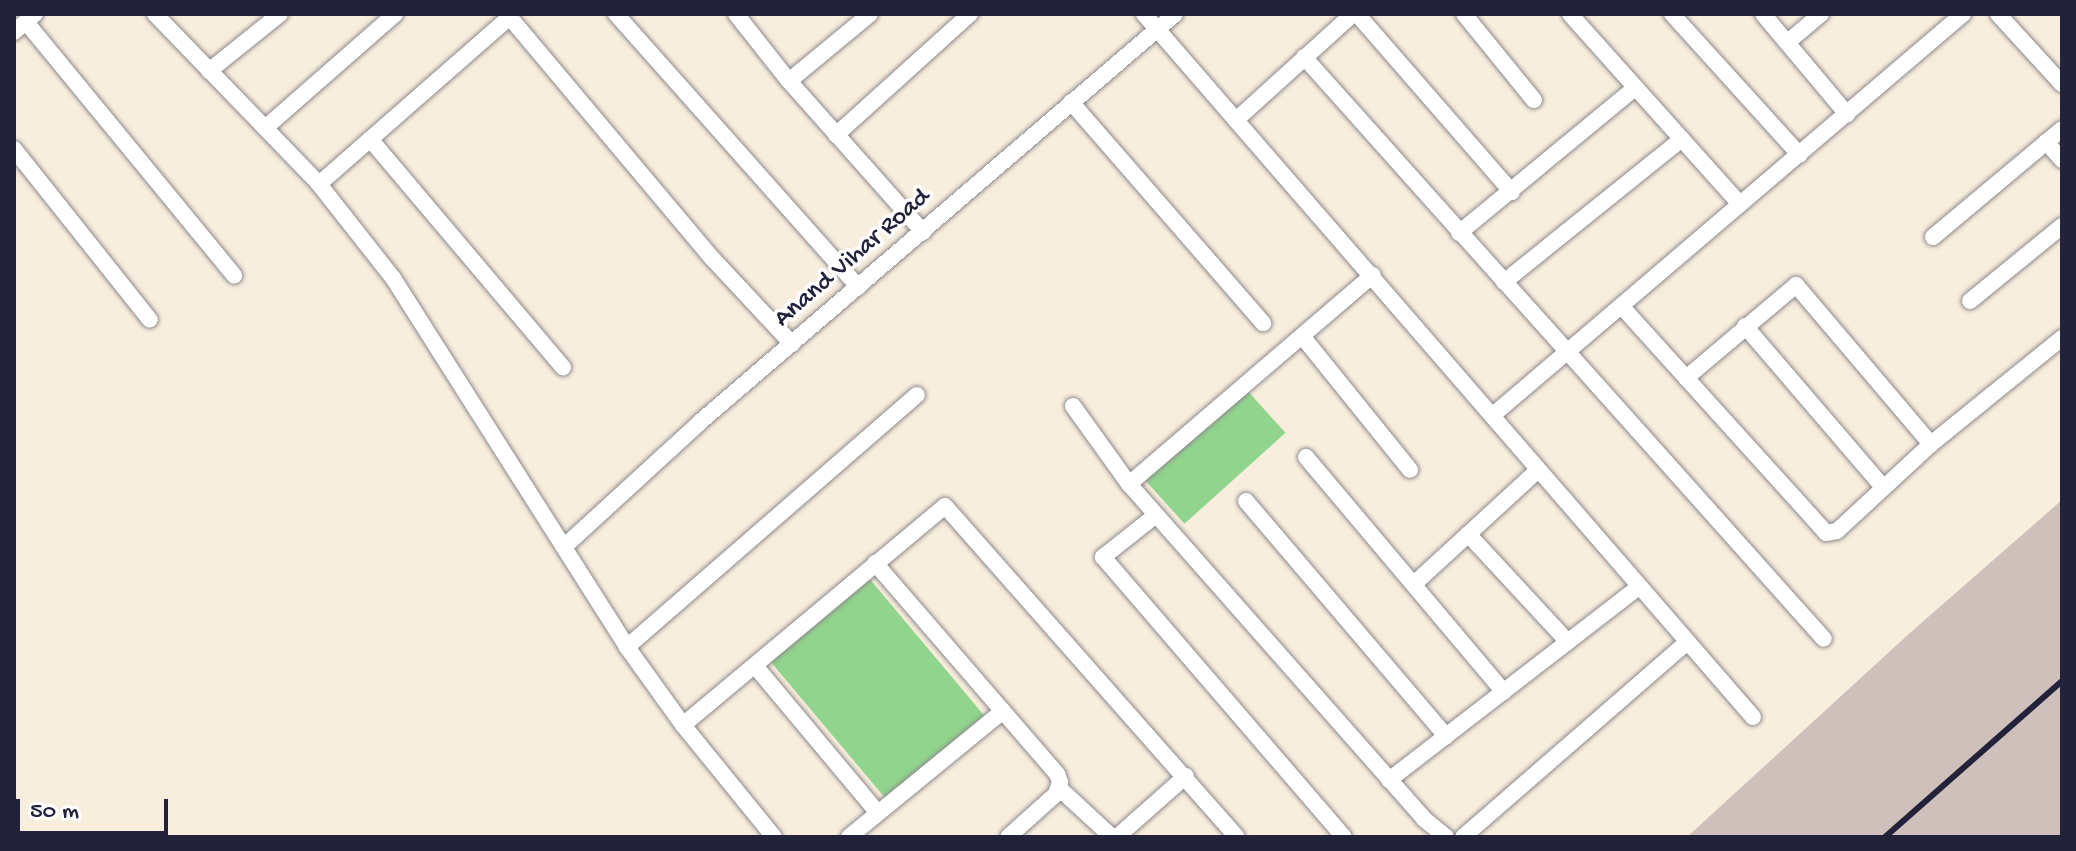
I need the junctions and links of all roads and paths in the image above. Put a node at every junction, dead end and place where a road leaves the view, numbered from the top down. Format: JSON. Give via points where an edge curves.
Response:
{"nodes":[{"id":1,"x":155,"y":14,"type":"edge"},
{"id":2,"x":395,"y":14,"type":"edge"},
{"id":3,"x":616,"y":14,"type":"edge"},
{"id":4,"x":736,"y":14,"type":"edge"},
{"id":5,"x":870,"y":14,"type":"edge"},
{"id":6,"x":970,"y":14,"type":"edge"},
{"id":7,"x":1144,"y":14,"type":"edge"},
{"id":8,"x":1175,"y":14,"type":"edge"},
{"id":9,"x":1355,"y":14,"type":"edge"},
{"id":10,"x":1464,"y":14,"type":"edge"},
{"id":11,"x":1570,"y":14,"type":"edge"},
{"id":12,"x":1672,"y":14,"type":"edge"},
{"id":13,"x":1763,"y":14,"type":"edge"},
{"id":14,"x":1821,"y":14,"type":"edge"},
{"id":15,"x":1963,"y":14,"type":"edge"},
{"id":16,"x":1998,"y":14,"type":"edge"},
{"id":17,"x":509,"y":16,"type":"edge"},
{"id":18,"x":268,"y":18,"type":"edge"},
{"id":19,"x":25,"y":23,"type":"edge"},
{"id":20,"x":1157,"y":30,"type":"junction"},
{"id":21,"x":1789,"y":41,"type":"junction"},
{"id":22,"x":1304,"y":57,"type":"junction"},
{"id":23,"x":209,"y":71,"type":"junction"},
{"id":24,"x":789,"y":81,"type":"junction"},
{"id":25,"x":2062,"y":84,"type":"edge"},
{"id":26,"x":1636,"y":87,"type":"junction"},
{"id":27,"x":1534,"y":100,"type":"dead end"},
{"id":28,"x":1071,"y":102,"type":"junction"},
{"id":29,"x":1847,"y":114,"type":"junction"},
{"id":30,"x":1236,"y":120,"type":"junction"},
{"id":31,"x":265,"y":128,"type":"junction"},
{"id":32,"x":2062,"y":129,"type":"edge"},
{"id":33,"x":836,"y":135,"type":"junction"},
{"id":34,"x":370,"y":139,"type":"junction"},
{"id":35,"x":1682,"y":139,"type":"junction"},
{"id":36,"x":2046,"y":142,"type":"junction"},
{"id":37,"x":14,"y":149,"type":"edge"},
{"id":38,"x":1800,"y":155,"type":"junction"},
{"id":39,"x":2062,"y":160,"type":"edge"},
{"id":40,"x":319,"y":184,"type":"junction"},
{"id":41,"x":1512,"y":192,"type":"junction"},
{"id":42,"x":1740,"y":204,"type":"junction"},
{"id":43,"x":2062,"y":226,"type":"edge"},
{"id":44,"x":923,"y":232,"type":"junction"},
{"id":45,"x":1459,"y":233,"type":"junction"},
{"id":46,"x":1933,"y":237,"type":"dead end"},
{"id":47,"x":234,"y":275,"type":"dead end"},
{"id":48,"x":1373,"y":275,"type":"junction"},
{"id":49,"x":1504,"y":282,"type":"junction"},
{"id":50,"x":858,"y":287,"type":"junction"},
{"id":51,"x":1970,"y":301,"type":"dead end"},
{"id":52,"x":1623,"y":308,"type":"junction"},
{"id":53,"x":150,"y":320,"type":"dead end"},
{"id":54,"x":1263,"y":323,"type":"dead end"},
{"id":55,"x":1745,"y":326,"type":"junction"},
{"id":56,"x":1302,"y":336,"type":"junction"},
{"id":57,"x":2062,"y":338,"type":"edge"},
{"id":58,"x":792,"y":344,"type":"junction"},
{"id":59,"x":1565,"y":355,"type":"junction"},
{"id":60,"x":563,"y":367,"type":"dead end"},
{"id":61,"x":1686,"y":378,"type":"junction"},
{"id":62,"x":917,"y":395,"type":"dead end"},
{"id":63,"x":1073,"y":406,"type":"dead end"},
{"id":64,"x":1493,"y":415,"type":"junction"},
{"id":65,"x":1931,"y":444,"type":"junction"},
{"id":66,"x":1306,"y":457,"type":"dead end"},
{"id":67,"x":1410,"y":470,"type":"dead end"},
{"id":68,"x":1538,"y":470,"type":"junction"},
{"id":69,"x":1129,"y":484,"type":"junction"},
{"id":70,"x":1884,"y":488,"type":"junction"},
{"id":71,"x":1246,"y":501,"type":"dead end"},
{"id":72,"x":1156,"y":515,"type":"junction"},
{"id":73,"x":1468,"y":534,"type":"junction"},
{"id":74,"x":566,"y":545,"type":"junction"},
{"id":75,"x":875,"y":563,"type":"junction"},
{"id":76,"x":1414,"y":584,"type":"junction"},
{"id":77,"x":1637,"y":588,"type":"junction"},
{"id":78,"x":1824,"y":639,"type":"dead end"},
{"id":79,"x":1568,"y":642,"type":"junction"},
{"id":80,"x":1686,"y":643,"type":"junction"},
{"id":81,"x":627,"y":647,"type":"junction"},
{"id":82,"x":756,"y":667,"type":"junction"},
{"id":83,"x":1504,"y":692,"type":"junction"},
{"id":84,"x":1003,"y":711,"type":"junction"},
{"id":85,"x":1753,"y":717,"type":"dead end"},
{"id":86,"x":683,"y":725,"type":"junction"},
{"id":87,"x":1446,"y":736,"type":"junction"},
{"id":88,"x":1186,"y":776,"type":"junction"},
{"id":89,"x":1389,"y":780,"type":"junction"},
{"id":90,"x":1060,"y":789,"type":"junction"},
{"id":91,"x":878,"y":813,"type":"junction"},
{"id":92,"x":774,"y":837,"type":"edge"},
{"id":93,"x":849,"y":837,"type":"edge"},
{"id":94,"x":1008,"y":837,"type":"edge"},
{"id":95,"x":1115,"y":837,"type":"edge"},
{"id":96,"x":1237,"y":837,"type":"edge"},
{"id":97,"x":1344,"y":837,"type":"edge"},
{"id":98,"x":1446,"y":837,"type":"edge"},
{"id":99,"x":1463,"y":837,"type":"edge"}],
"edges":[{"from":1,"to":23,"type":"street"},
{"from":2,"to":31,"type":"street"},
{"from":3,"to":50,"type":"street"},
{"from":4,"to":24,"type":"street"},
{"from":5,"to":24,"type":"street"},
{"from":6,"to":33,"type":"street"},
{"from":7,"to":20,"type":"street"},
{"from":8,"to":20,"type":"street","name":"Anand Vihar Road"},
{"from":9,"to":22,"type":"street"},
{"from":9,"to":41,"type":"street"},
{"from":10,"to":27,"type":"street"},
{"from":11,"to":26,"type":"street"},
{"from":12,"to":38,"type":"street"},
{"from":13,"to":21,"type":"street"},
{"from":14,"to":21,"type":"street"},
{"from":15,"to":29,"type":"street"},
{"from":16,"to":25,"type":"street"},
{"from":17,"to":34,"type":"street"},
{"from":17,"to":58,"type":"street","via":[[711,257]]},
{"from":18,"to":23,"type":"street"},
{"from":19,"to":47,"type":"street"},
{"from":20,"to":28,"type":"street","name":"Anand Vihar Road"},
{"from":20,"to":30,"type":"street"},
{"from":21,"to":29,"type":"street"},
{"from":22,"to":30,"type":"street"},
{"from":22,"to":45,"type":"street"},
{"from":23,"to":31,"type":"street"},
{"from":24,"to":33,"type":"street"},
{"from":26,"to":35,"type":"street"},
{"from":26,"to":41,"type":"street"},
{"from":28,"to":44,"type":"street","name":"Anand Vihar Road"},
{"from":28,"to":54,"type":"street"},
{"from":29,"to":38,"type":"street"},
{"from":30,"to":48,"type":"street"},
{"from":31,"to":40,"type":"street"},
{"from":32,"to":36,"type":"street"},
{"from":33,"to":44,"type":"street"},
{"from":34,"to":40,"type":"street"},
{"from":34,"to":60,"type":"street"},
{"from":35,"to":42,"type":"street"},
{"from":35,"to":49,"type":"street"},
{"from":36,"to":39,"type":"street"},
{"from":36,"to":46,"type":"street"},
{"from":37,"to":53,"type":"street"},
{"from":38,"to":42,"type":"street"},
{"from":40,"to":74,"type":"street","via":[[428,327]]},
{"from":41,"to":45,"type":"street"},
{"from":42,"to":52,"type":"street"},
{"from":43,"to":51,"type":"street"},
{"from":44,"to":50,"type":"street","name":"Anand Vihar Road"},
{"from":45,"to":49,"type":"street"},
{"from":48,"to":56,"type":"street"},
{"from":48,"to":64,"type":"street"},
{"from":49,"to":59,"type":"street"},
{"from":50,"to":58,"type":"street","name":"Anand Vihar Road"},
{"from":52,"to":59,"type":"street"},
{"from":52,"to":61,"type":"street"},
{"from":55,"to":61,"type":"street"},
{"from":55,"to":65,"type":"street","via":[[1791,287],[1802,287]]},
{"from":55,"to":70,"type":"street"},
{"from":56,"to":67,"type":"street"},
{"from":56,"to":69,"type":"street"},
{"from":57,"to":65,"type":"street"},
{"from":58,"to":74,"type":"street","name":"Anand Vihar Road"},
{"from":59,"to":64,"type":"street"},
{"from":59,"to":78,"type":"street"},
{"from":61,"to":70,"type":"street","via":[[1819,530],[1837,531]]},
{"from":62,"to":81,"type":"street"},
{"from":63,"to":69,"type":"street"},
{"from":64,"to":68,"type":"street"},
{"from":65,"to":70,"type":"street"},
{"from":66,"to":76,"type":"street"},
{"from":68,"to":73,"type":"street"},
{"from":68,"to":77,"type":"street"},
{"from":69,"to":72,"type":"street"},
{"from":71,"to":87,"type":"street"},
{"from":72,"to":89,"type":"street"},
{"from":72,"to":97,"type":"street","via":[[1103,557]]},
{"from":73,"to":76,"type":"street"},
{"from":73,"to":79,"type":"street"},
{"from":74,"to":81,"type":"street"},
{"from":75,"to":82,"type":"street"},
{"from":75,"to":84,"type":"street"},
{"from":75,"to":88,"type":"street","via":[[945,506]]},
{"from":76,"to":83,"type":"street"},
{"from":77,"to":79,"type":"street"},
{"from":77,"to":80,"type":"street"},
{"from":79,"to":83,"type":"street"},
{"from":80,"to":85,"type":"street"},
{"from":80,"to":99,"type":"street"},
{"from":81,"to":86,"type":"street"},
{"from":82,"to":86,"type":"street"},
{"from":82,"to":91,"type":"street"},
{"from":83,"to":87,"type":"street"},
{"from":84,"to":90,"type":"street","via":[[1057,774]]},
{"from":84,"to":91,"type":"street"},
{"from":86,"to":92,"type":"street"},
{"from":87,"to":89,"type":"street"},
{"from":88,"to":95,"type":"street"},
{"from":88,"to":96,"type":"street"},
{"from":89,"to":98,"type":"street"},
{"from":90,"to":94,"type":"street"},
{"from":90,"to":95,"type":"street"},
{"from":91,"to":93,"type":"street"}]}
